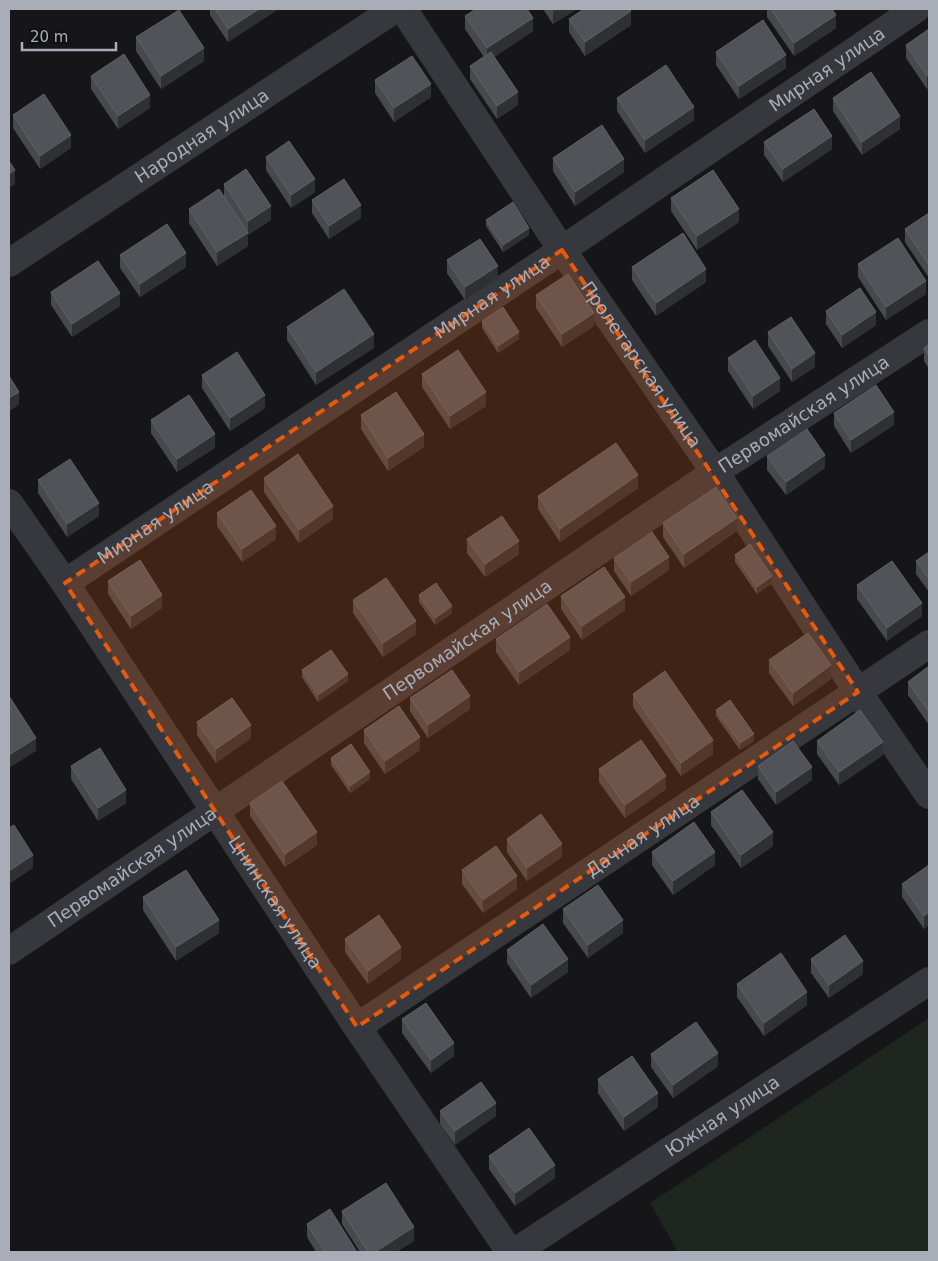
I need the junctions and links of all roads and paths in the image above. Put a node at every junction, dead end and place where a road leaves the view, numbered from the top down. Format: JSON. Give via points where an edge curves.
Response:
{"nodes":[{"id":1,"x":395,"y":9,"type":"edge"},
{"id":2,"x":403,"y":9,"type":"edge"},
{"id":3,"x":916,"y":9,"type":"edge"},
{"id":4,"x":562,"y":250,"type":"junction"},
{"id":5,"x":9,"y":263,"type":"edge"},
{"id":6,"x":929,"y":333,"type":"edge"},
{"id":7,"x":715,"y":472,"type":"junction"},
{"id":8,"x":9,"y":503,"type":"edge"},
{"id":9,"x":66,"y":583,"type":"junction"},
{"id":10,"x":929,"y":644,"type":"edge"},
{"id":11,"x":858,"y":692,"type":"junction"},
{"id":12,"x":929,"y":795,"type":"edge"},
{"id":13,"x":216,"y":812,"type":"junction"},
{"id":14,"x":9,"y":951,"type":"edge"},
{"id":15,"x":929,"y":982,"type":"edge"},
{"id":16,"x":357,"y":1027,"type":"junction"},
{"id":17,"x":510,"y":1252,"type":"edge"},
{"id":18,"x":515,"y":1252,"type":"edge"}],
"edges":[{"from":1,"to":5,"type":"street","name":"Народная улица"},
{"from":2,"to":4,"type":"street","name":"Пролетарская улица"},
{"from":3,"to":4,"type":"street","name":"Мирная улица"},
{"from":4,"to":7,"type":"street","name":"Пролетарская улица"},
{"from":4,"to":9,"type":"street","name":"Мирная улица"},
{"from":6,"to":7,"type":"street","name":"Первомайская улица"},
{"from":7,"to":11,"type":"street","name":"Пролетарская улица"},
{"from":7,"to":13,"type":"street","name":"Первомайская улица"},
{"from":8,"to":9,"type":"street","name":"Цнинская улица"},
{"from":9,"to":13,"type":"street","name":"Цнинская улица"},
{"from":10,"to":11,"type":"street","name":"Дачная улица"},
{"from":11,"to":12,"type":"street","name":"Пролетарская улица"},
{"from":11,"to":16,"type":"street","name":"Дачная улица"},
{"from":13,"to":14,"type":"street","name":"Первомайская улица"},
{"from":13,"to":16,"type":"street","name":"Цнинская улица"},
{"from":15,"to":18,"type":"street","name":"Южная улица"},
{"from":16,"to":17,"type":"street","name":"Цнинская улица"}]}
